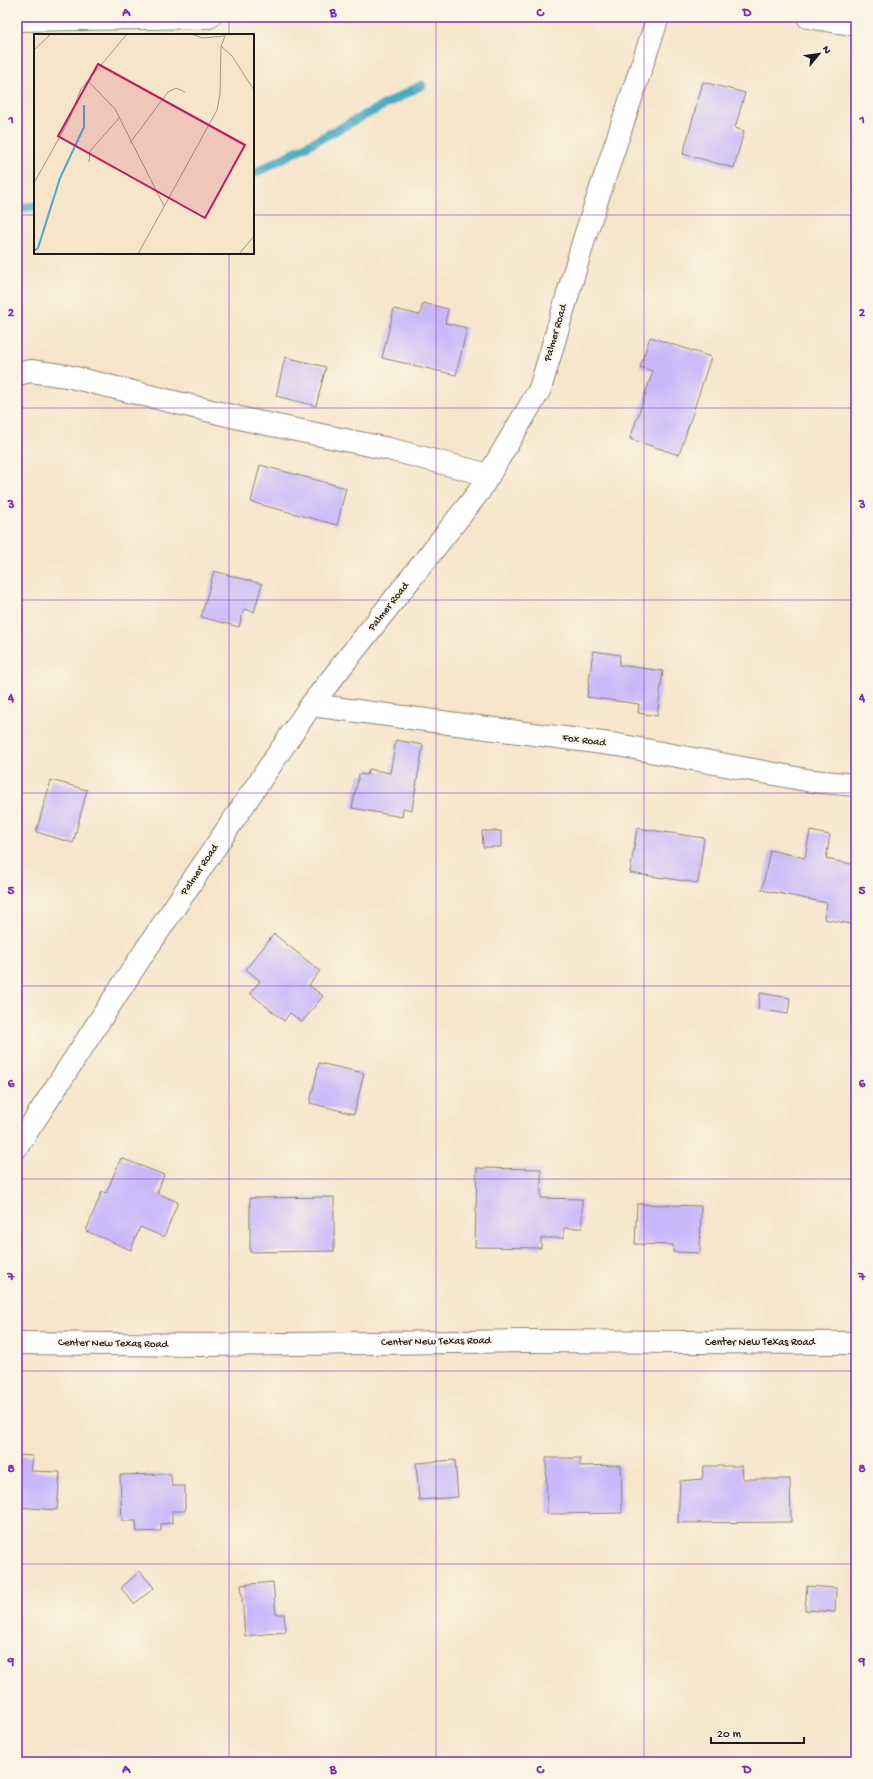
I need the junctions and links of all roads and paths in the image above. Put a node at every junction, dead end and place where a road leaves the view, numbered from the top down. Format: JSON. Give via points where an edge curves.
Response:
{"nodes":[{"id":1,"x":209,"y":17,"type":"edge"},
{"id":2,"x":658,"y":17,"type":"edge"},
{"id":3,"x":808,"y":17,"type":"edge"},
{"id":4,"x":17,"y":20,"type":"edge"},
{"id":5,"x":856,"y":25,"type":"edge"},
{"id":6,"x":17,"y":374,"type":"edge"},
{"id":7,"x":489,"y":475,"type":"junction"},
{"id":8,"x":311,"y":705,"type":"junction"},
{"id":9,"x":856,"y":785,"type":"edge"},
{"id":10,"x":17,"y":1148,"type":"edge"},
{"id":11,"x":17,"y":1343,"type":"edge"},
{"id":12,"x":856,"y":1343,"type":"edge"}],
"edges":[{"from":1,"to":4,"type":"street"},
{"from":2,"to":7,"type":"street","name":"Palmer Road","via":[[585,236],[540,389]]},
{"from":3,"to":5,"type":"street"},
{"from":6,"to":7,"type":"street","via":[[31,371],[68,376],[248,420],[389,449]]},
{"from":7,"to":8,"type":"street","name":"Palmer Road","via":[[478,493]]},
{"from":8,"to":9,"type":"street","name":"Fox Road","via":[[618,745],[812,780]]},
{"from":8,"to":10,"type":"street","name":"Palmer Road","via":[[143,954]]},
{"from":11,"to":12,"type":"street","name":"Center New Texas Road"}]}
